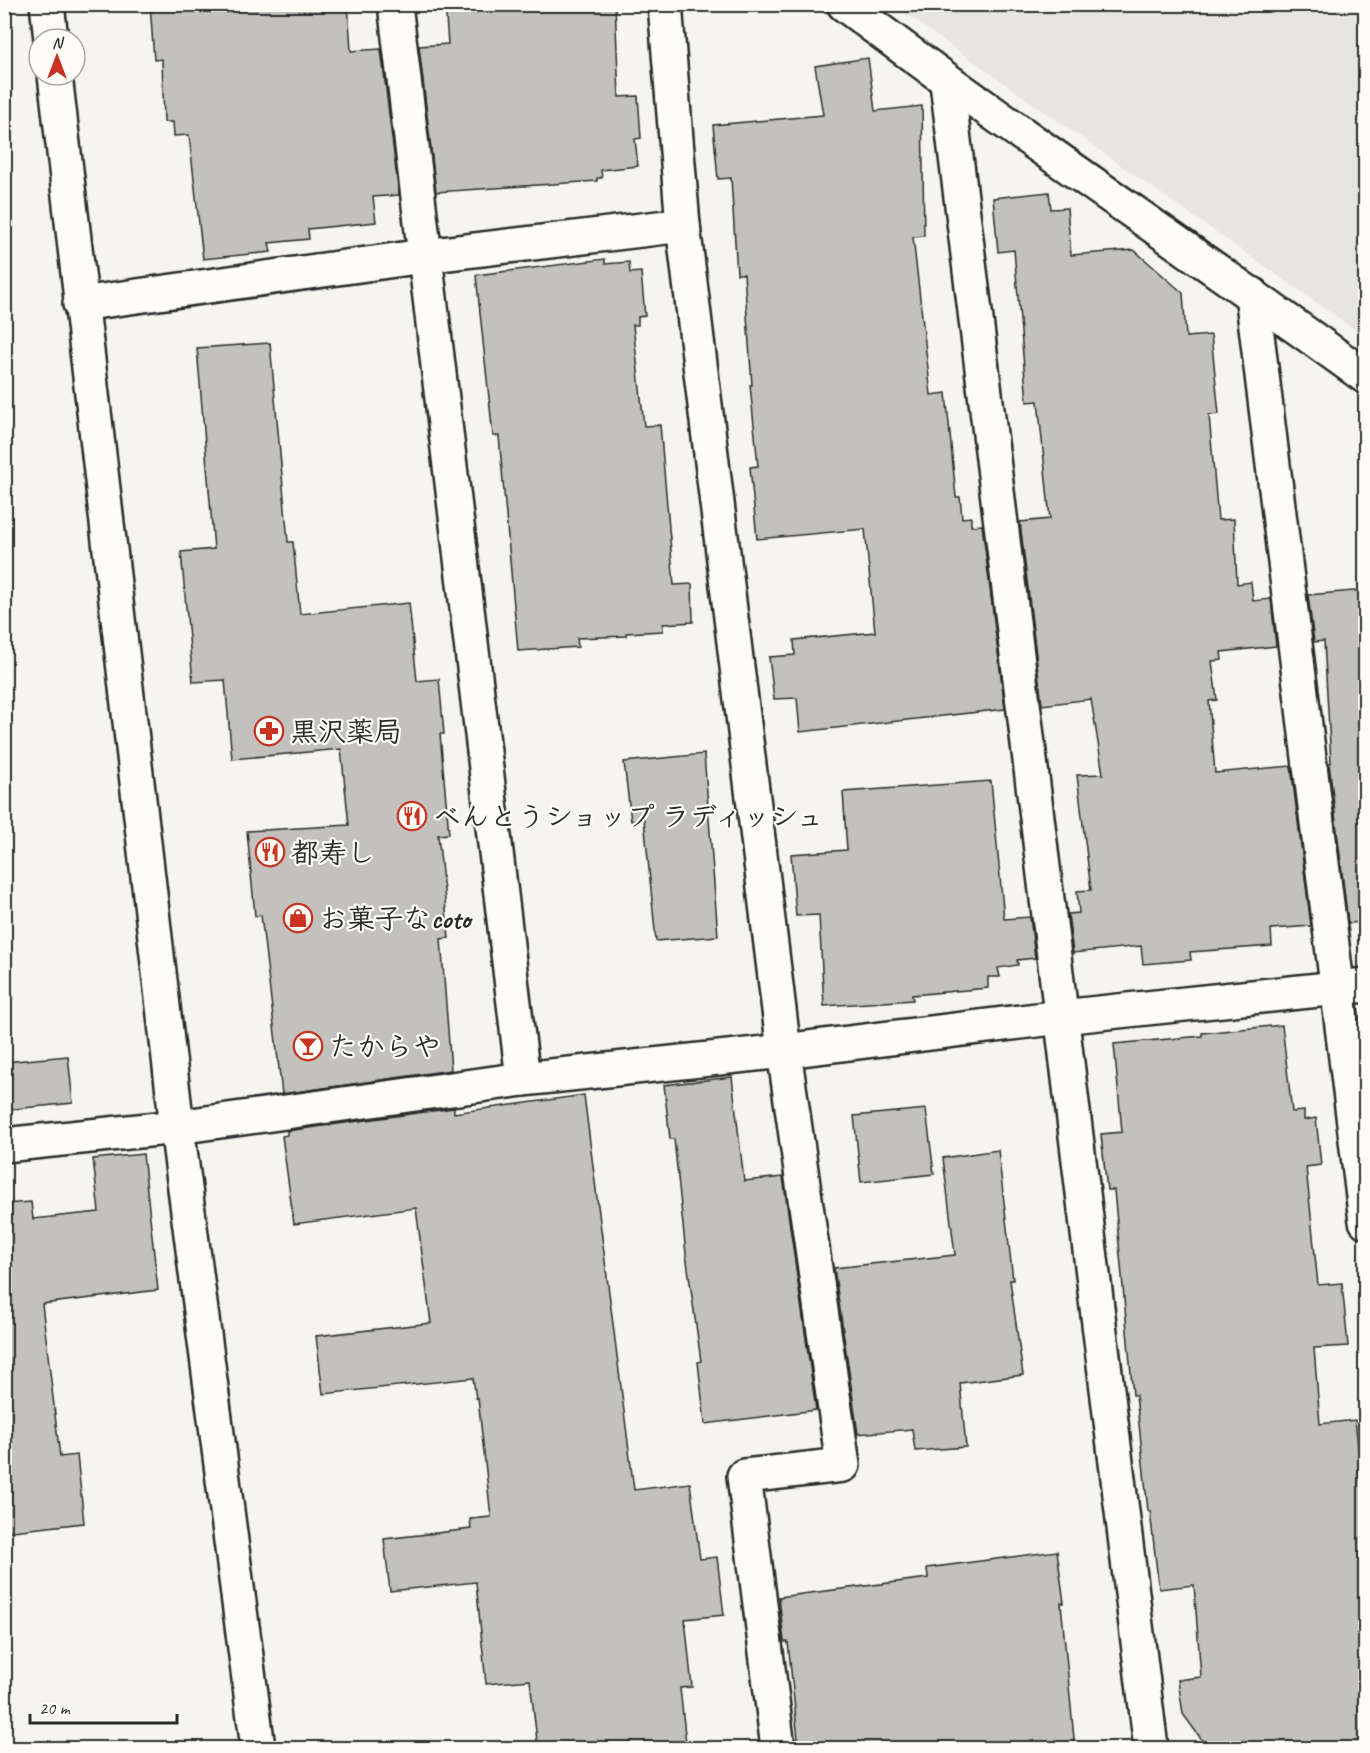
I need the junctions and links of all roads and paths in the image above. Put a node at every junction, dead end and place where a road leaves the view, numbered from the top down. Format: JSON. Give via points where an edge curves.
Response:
{"nodes":[{"id":1,"x":47,"y":4,"type":"edge"},
{"id":2,"x":394,"y":4,"type":"edge"},
{"id":3,"x":665,"y":4,"type":"edge"},
{"id":4,"x":844,"y":4,"type":"edge"},
{"id":5,"x":50,"y":27,"type":"edge"},
{"id":6,"x":947,"y":83,"type":"junction"},
{"id":7,"x":56,"y":87,"type":"edge"},
{"id":8,"x":683,"y":225,"type":"junction"},
{"id":9,"x":424,"y":256,"type":"junction"},
{"id":10,"x":1252,"y":294,"type":"junction"},
{"id":11,"x":80,"y":304,"type":"junction"},
{"id":12,"x":1365,"y":377,"type":"edge"},
{"id":13,"x":1352,"y":986,"type":"edge"},
{"id":14,"x":1061,"y":1017,"type":"junction"},
{"id":15,"x":784,"y":1051,"type":"junction"},
{"id":16,"x":523,"y":1079,"type":"junction"},
{"id":17,"x":177,"y":1127,"type":"junction"},
{"id":18,"x":4,"y":1144,"type":"edge"},
{"id":19,"x":1365,"y":1221,"type":"edge"},
{"id":20,"x":258,"y":1749,"type":"edge"},
{"id":21,"x":778,"y":1749,"type":"edge"},
{"id":22,"x":1151,"y":1749,"type":"edge"}],
"edges":[{"from":1,"to":5,"type":"street"},
{"from":2,"to":9,"type":"street"},
{"from":3,"to":8,"type":"street"},
{"from":4,"to":6,"type":"street"},
{"from":6,"to":10,"type":"street"},
{"from":6,"to":14,"type":"street"},
{"from":7,"to":11,"type":"street"},
{"from":8,"to":9,"type":"street"},
{"from":8,"to":15,"type":"street"},
{"from":9,"to":11,"type":"street"},
{"from":9,"to":16,"type":"street"},
{"from":10,"to":12,"type":"street"},
{"from":10,"to":13,"type":"street"},
{"from":11,"to":17,"type":"street"},
{"from":13,"to":14,"type":"street"},
{"from":13,"to":19,"type":"street"},
{"from":14,"to":15,"type":"street"},
{"from":14,"to":22,"type":"street"},
{"from":15,"to":16,"type":"street"},
{"from":15,"to":21,"type":"street","via":[[843,1465],[744,1476]]},
{"from":16,"to":17,"type":"street"},
{"from":17,"to":18,"type":"street"},
{"from":17,"to":20,"type":"street"}]}
